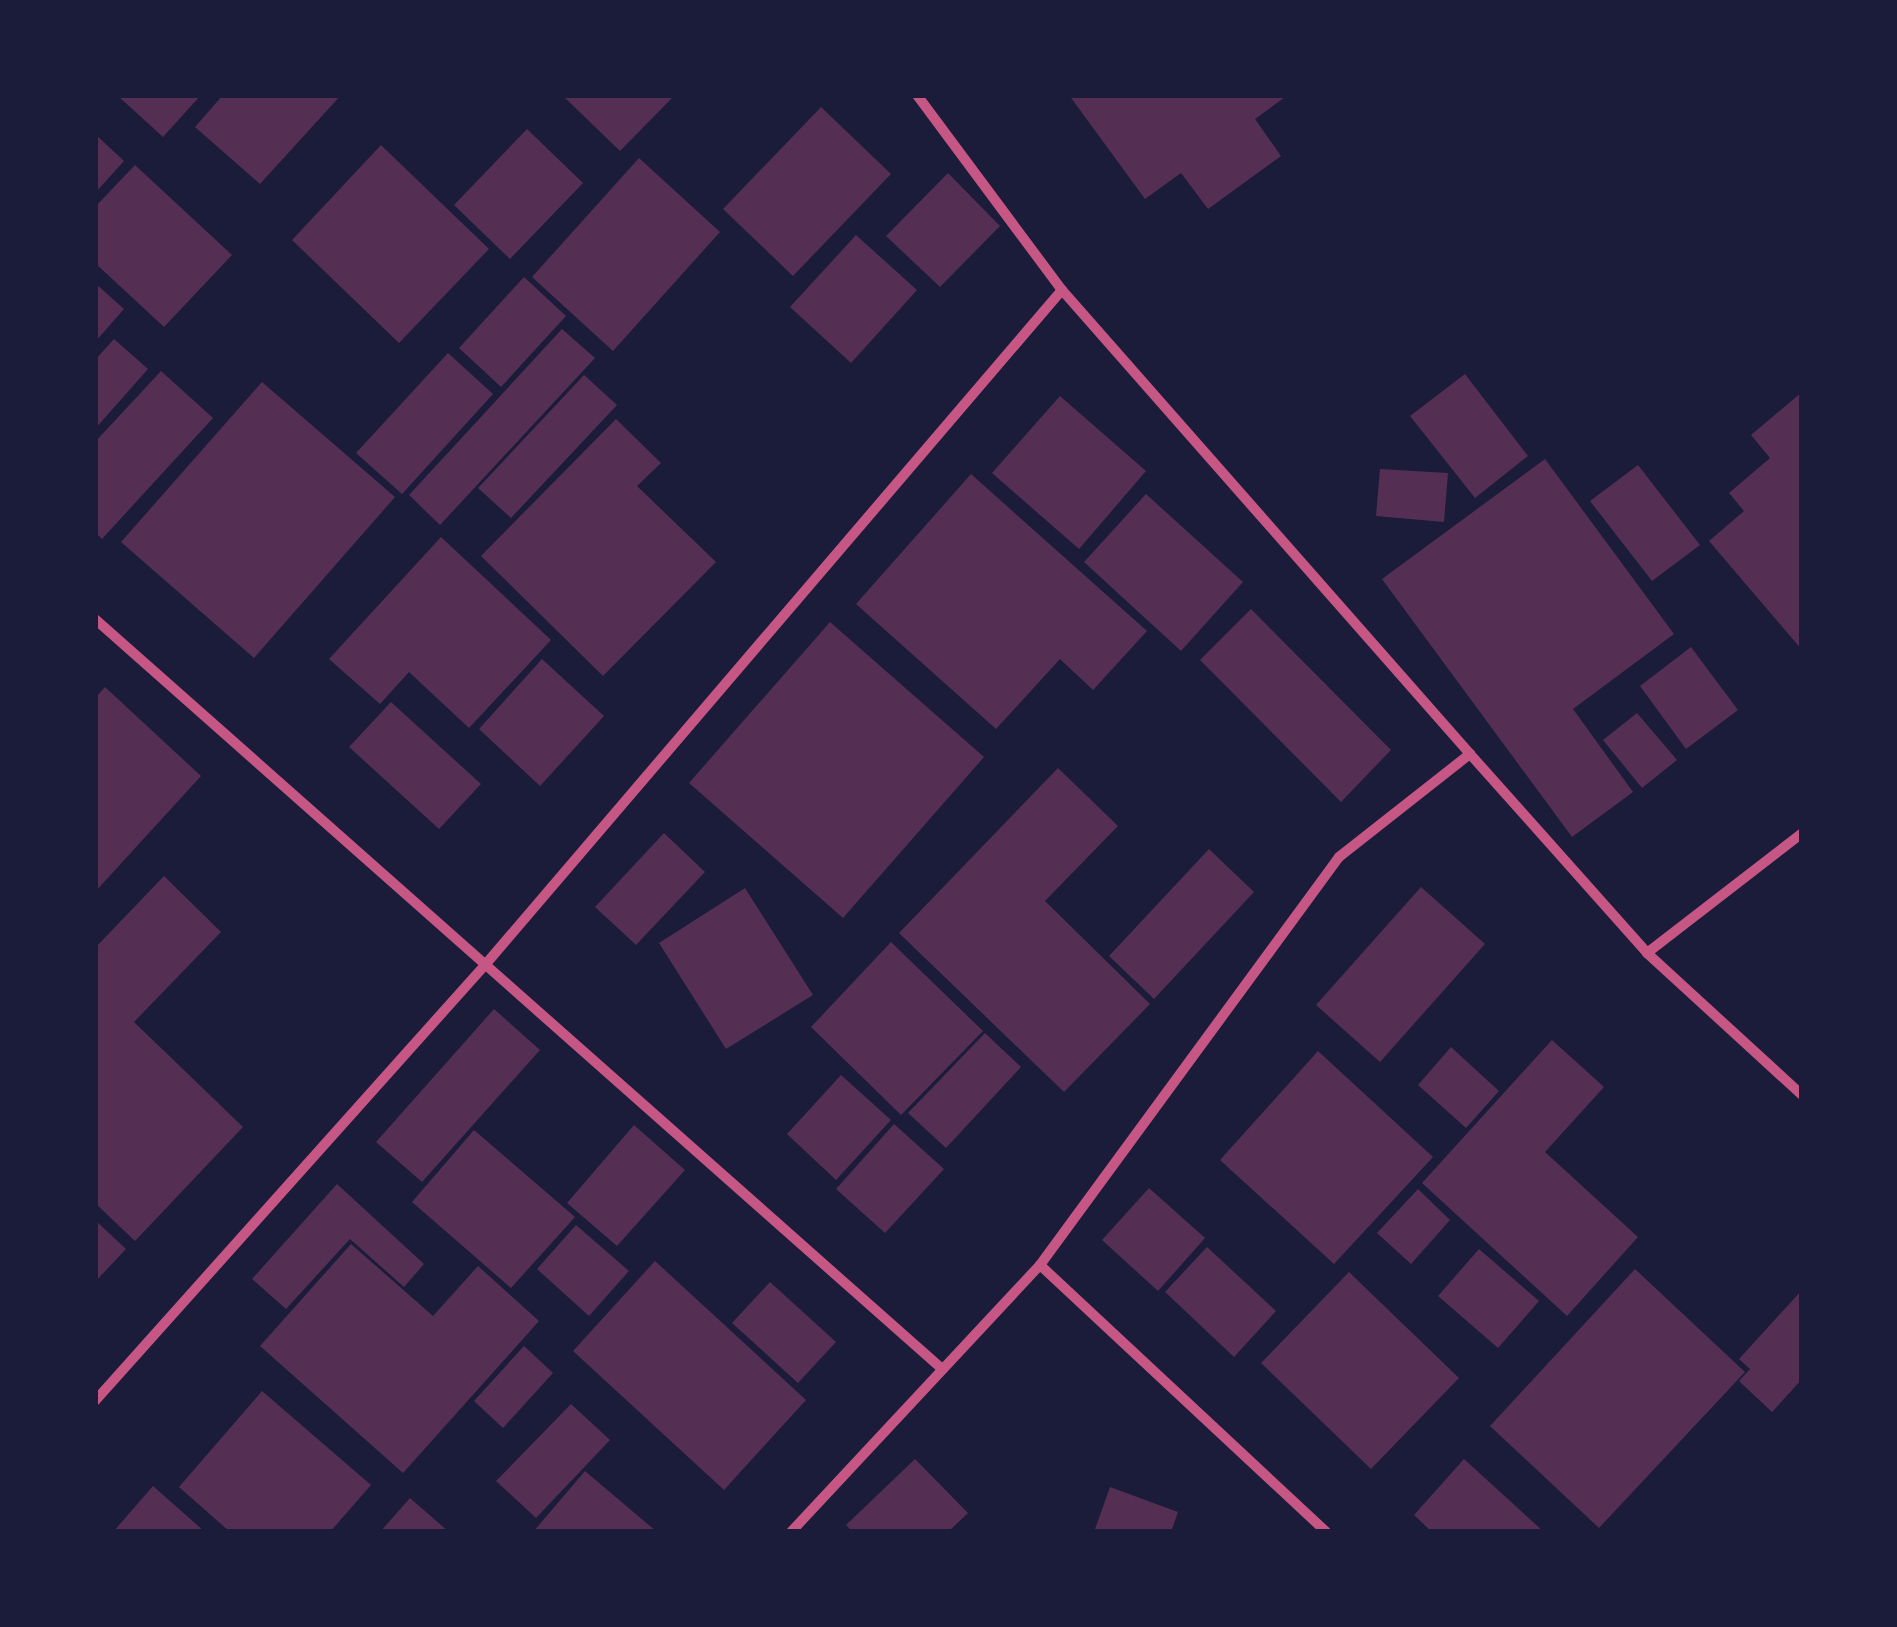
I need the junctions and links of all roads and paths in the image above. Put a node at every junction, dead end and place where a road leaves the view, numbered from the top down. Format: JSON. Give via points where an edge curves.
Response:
{"nodes":[{"id":1,"x":916,"y":95,"type":"edge"},
{"id":2,"x":1062,"y":290,"type":"junction"},
{"id":3,"x":95,"y":619,"type":"edge"},
{"id":4,"x":1470,"y":754,"type":"junction"},
{"id":5,"x":1802,"y":833,"type":"edge"},
{"id":6,"x":1647,"y":953,"type":"junction"},
{"id":7,"x":485,"y":965,"type":"junction"},
{"id":8,"x":1802,"y":1094,"type":"edge"},
{"id":9,"x":1040,"y":1265,"type":"junction"},
{"id":10,"x":941,"y":1368,"type":"junction"},
{"id":11,"x":95,"y":1401,"type":"edge"},
{"id":12,"x":791,"y":1532,"type":"edge"},
{"id":13,"x":1326,"y":1532,"type":"edge"}],
"edges":[{"from":1,"to":2,"type":"street"},
{"from":2,"to":4,"type":"street"},
{"from":2,"to":7,"type":"street"},
{"from":3,"to":7,"type":"street"},
{"from":4,"to":6,"type":"street"},
{"from":4,"to":9,"type":"street","via":[[1339,856]]},
{"from":5,"to":6,"type":"street"},
{"from":6,"to":8,"type":"street"},
{"from":7,"to":10,"type":"street"},
{"from":7,"to":11,"type":"street"},
{"from":9,"to":10,"type":"street"},
{"from":9,"to":13,"type":"street"},
{"from":10,"to":12,"type":"street"}]}
